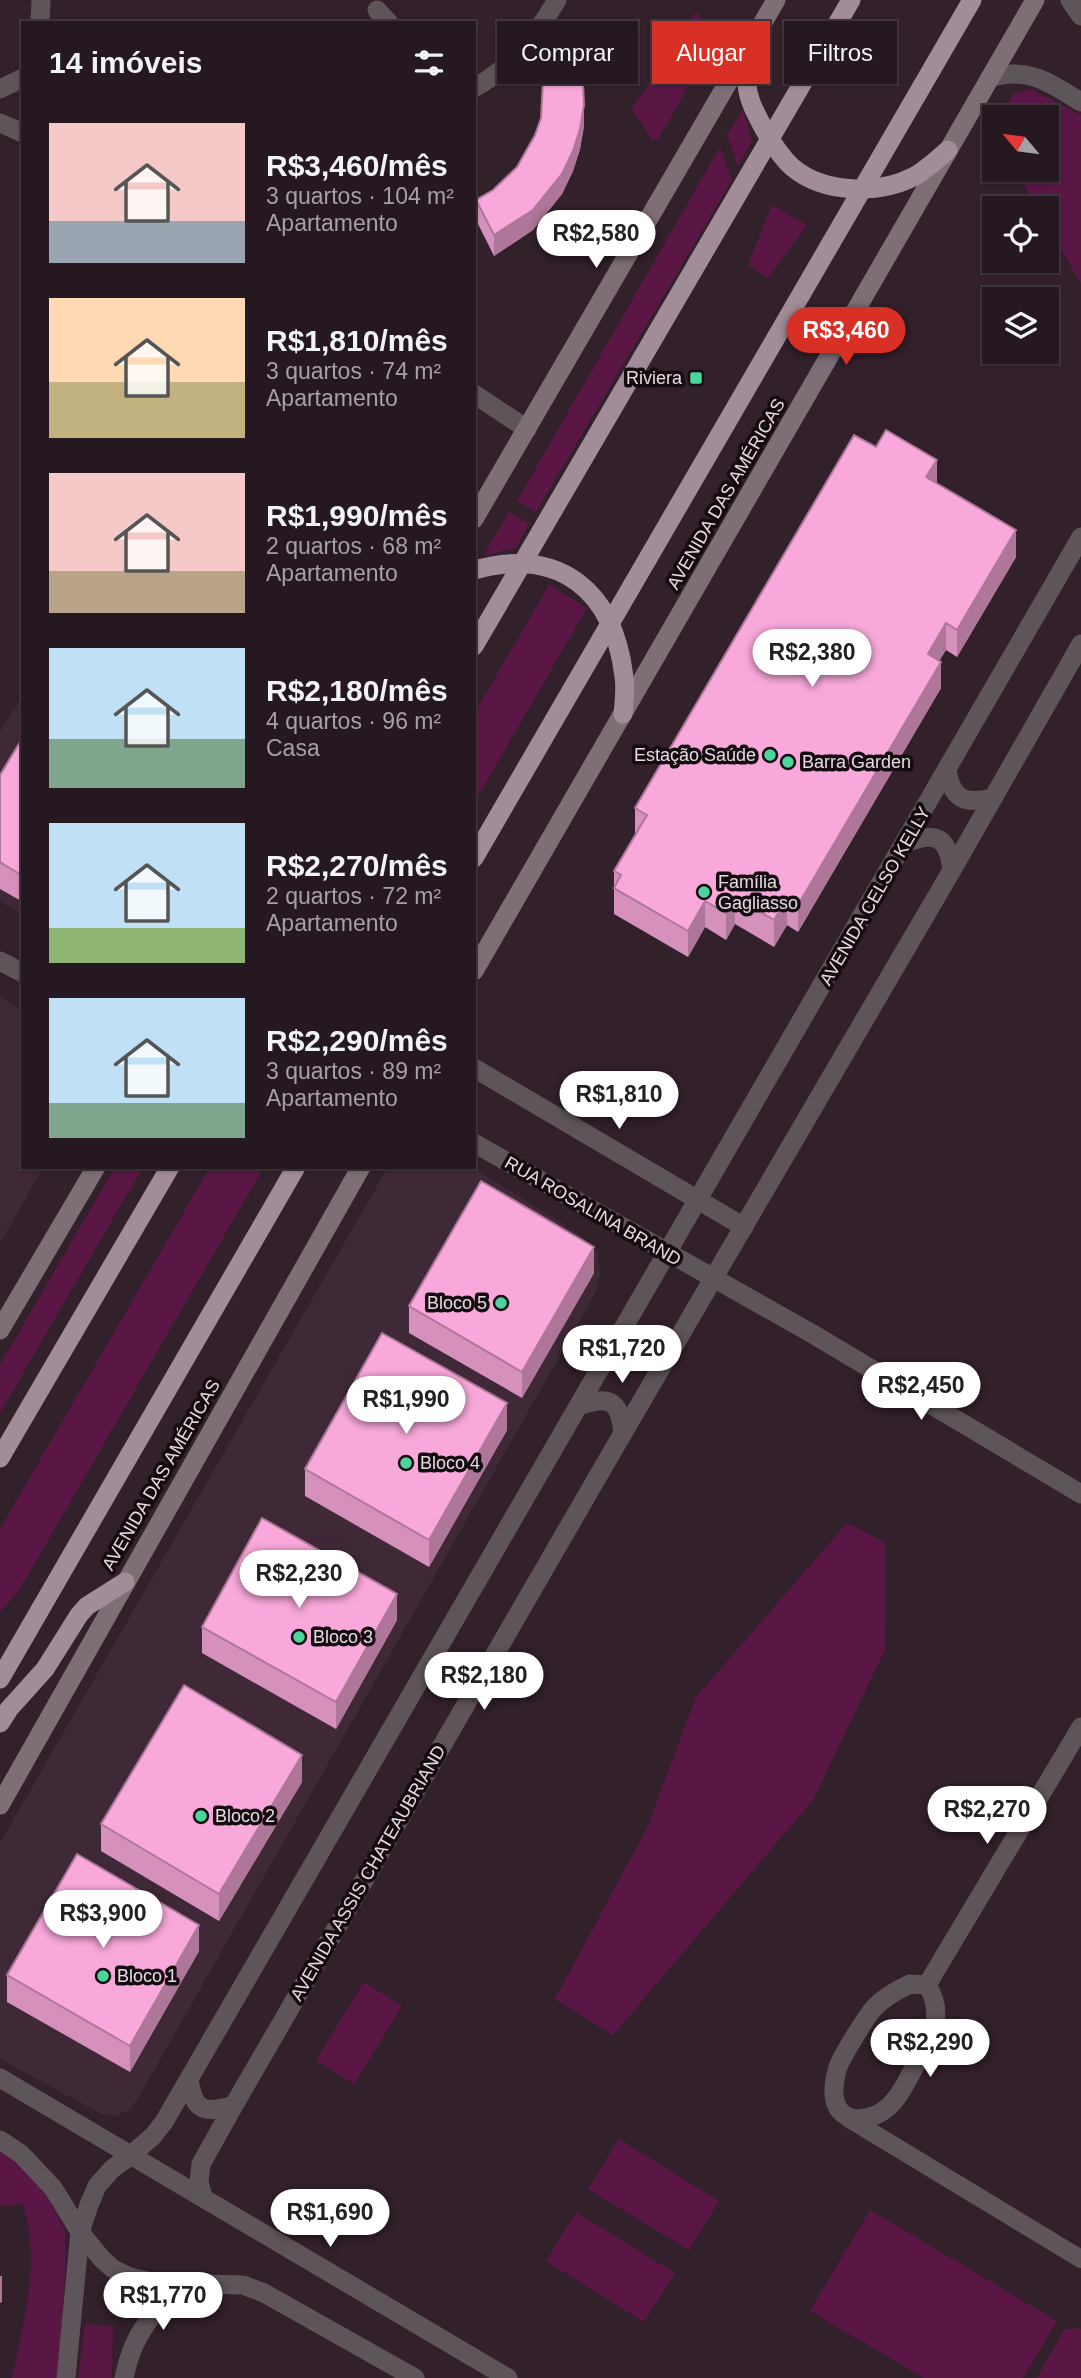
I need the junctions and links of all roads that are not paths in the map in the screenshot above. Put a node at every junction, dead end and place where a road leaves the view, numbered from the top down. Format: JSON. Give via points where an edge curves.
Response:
{"nodes":[{"id":1,"x":41,"y":0,"type":"edge"},
{"id":2,"x":557,"y":0,"type":"edge"},
{"id":3,"x":776,"y":0,"type":"edge"},
{"id":4,"x":851,"y":0,"type":"edge"},
{"id":5,"x":972,"y":0,"type":"edge"},
{"id":6,"x":1035,"y":0,"type":"edge"},
{"id":7,"x":1070,"y":0,"type":"edge"},
{"id":8,"x":1081,"y":16,"type":"edge"},
{"id":9,"x":40,"y":21,"type":"edge"},
{"id":10,"x":764,"y":21,"type":"edge"},
{"id":11,"x":990,"y":78,"type":"junction"},
{"id":12,"x":21,"y":79,"type":"edge"},
{"id":13,"x":728,"y":84,"type":"edge"},
{"id":14,"x":749,"y":84,"type":"edge"},
{"id":15,"x":476,"y":87,"type":"edge"},
{"id":16,"x":0,"y":89,"type":"edge"},
{"id":17,"x":1081,"y":102,"type":"edge"},
{"id":18,"x":0,"y":123,"type":"edge"},
{"id":19,"x":21,"y":132,"type":"edge"},
{"id":20,"x":770,"y":140,"type":"junction"},
{"id":21,"x":948,"y":150,"type":"junction"},
{"id":22,"x":862,"y":188,"type":"junction"},
{"id":23,"x":476,"y":395,"type":"edge"},
{"id":24,"x":527,"y":429,"type":"junction"},
{"id":25,"x":476,"y":516,"type":"edge"},
{"id":26,"x":1081,"y":537,"type":"edge"},
{"id":27,"x":523,"y":564,"type":"junction"},
{"id":28,"x":476,"y":570,"type":"edge"},
{"id":29,"x":610,"y":623,"type":"junction"},
{"id":30,"x":476,"y":643,"type":"edge"},
{"id":31,"x":1081,"y":644,"type":"edge"},
{"id":32,"x":623,"y":715,"type":"junction"},
{"id":33,"x":947,"y":771,"type":"junction"},
{"id":34,"x":993,"y":798,"type":"junction"},
{"id":35,"x":906,"y":843,"type":"junction"},
{"id":36,"x":476,"y":855,"type":"edge"},
{"id":37,"x":952,"y":870,"type":"junction"},
{"id":38,"x":0,"y":961,"type":"edge"},
{"id":39,"x":476,"y":968,"type":"edge"},
{"id":40,"x":21,"y":972,"type":"edge"},
{"id":41,"x":476,"y":1069,"type":"edge"},
{"id":42,"x":476,"y":1144,"type":"edge"},
{"id":43,"x":95,"y":1169,"type":"edge"},
{"id":44,"x":169,"y":1169,"type":"edge"},
{"id":45,"x":295,"y":1169,"type":"edge"},
{"id":46,"x":360,"y":1169,"type":"edge"},
{"id":47,"x":698,"y":1201,"type":"junction"},
{"id":48,"x":744,"y":1227,"type":"junction"},
{"id":49,"x":667,"y":1253,"type":"junction"},
{"id":50,"x":713,"y":1279,"type":"junction"},
{"id":51,"x":0,"y":1330,"type":"edge"},
{"id":52,"x":578,"y":1406,"type":"junction"},
{"id":53,"x":622,"y":1433,"type":"junction"},
{"id":54,"x":0,"y":1458,"type":"edge"},
{"id":55,"x":1081,"y":1494,"type":"edge"},
{"id":56,"x":125,"y":1582,"type":"junction"},
{"id":57,"x":0,"y":1679,"type":"edge"},
{"id":58,"x":0,"y":1723,"type":"edge"},
{"id":59,"x":1081,"y":1727,"type":"edge"},
{"id":60,"x":0,"y":1805,"type":"edge"},
{"id":61,"x":927,"y":1985,"type":"junction"},
{"id":62,"x":0,"y":2078,"type":"edge"},
{"id":63,"x":189,"y":2079,"type":"junction"},
{"id":64,"x":233,"y":2105,"type":"junction"},
{"id":65,"x":848,"y":2118,"type":"junction"},
{"id":66,"x":0,"y":2140,"type":"edge"},
{"id":67,"x":130,"y":2156,"type":"junction"},
{"id":68,"x":203,"y":2197,"type":"junction"},
{"id":69,"x":80,"y":2232,"type":"junction"},
{"id":70,"x":1081,"y":2259,"type":"edge"},
{"id":71,"x":188,"y":2282,"type":"junction"},
{"id":72,"x":486,"y":2371,"type":"edge"},
{"id":73,"x":66,"y":2378,"type":"edge"},
{"id":74,"x":124,"y":2378,"type":"edge"},
{"id":75,"x":415,"y":2378,"type":"edge"},
{"id":76,"x":508,"y":2378,"type":"edge"}],
"edges":[{"from":1,"to":9,"type":"street"},
{"from":2,"to":15,"type":"street","via":[[509,65]]},
{"from":3,"to":10,"type":"main road"},
{"from":4,"to":20,"type":"highway"},
{"from":5,"to":22,"type":"highway","name":"AVENIDA DAS AMÉRICAS"},
{"from":6,"to":11,"type":"main road","name":"AVENIDA DAS AMÉRICAS"},
{"from":7,"to":8,"type":"street"},
{"from":11,"to":17,"type":"street","via":[[1011,73],[1042,78]]},
{"from":11,"to":21,"type":"main road","name":"AVENIDA DAS AMÉRICAS"},
{"from":12,"to":16,"type":"street"},
{"from":13,"to":24,"type":"main road"},
{"from":14,"to":20,"type":"highway","via":[[749,97]]},
{"from":18,"to":19,"type":"street"},
{"from":20,"to":22,"type":"highway","via":[[792,166],[810,178],[835,187]]},
{"from":20,"to":27,"type":"highway"},
{"from":21,"to":22,"type":"highway","via":[[913,177]]},
{"from":21,"to":32,"type":"main road","name":"AVENIDA DAS AMÉRICAS"},
{"from":22,"to":29,"type":"highway","name":"AVENIDA DAS AMÉRICAS"},
{"from":23,"to":24,"type":"street"},
{"from":24,"to":25,"type":"main road"},
{"from":26,"to":33,"type":"street","name":"AVENIDA CELSO KELLY"},
{"from":27,"to":28,"type":"highway"},
{"from":27,"to":29,"type":"highway","via":[[550,567],[577,580],[597,600]]},
{"from":27,"to":30,"type":"highway"},
{"from":29,"to":32,"type":"highway","via":[[625,680]]},
{"from":29,"to":36,"type":"highway","name":"AVENIDA DAS AMÉRICAS"},
{"from":31,"to":34,"type":"street"},
{"from":32,"to":39,"type":"main road","name":"AVENIDA DAS AMÉRICAS"},
{"from":33,"to":34,"type":"street","via":[[950,787],[961,799]]},
{"from":33,"to":35,"type":"street","name":"AVENIDA CELSO KELLY"},
{"from":34,"to":37,"type":"street"},
{"from":35,"to":37,"type":"street","via":[[923,836],[938,838],[950,850]]},
{"from":35,"to":47,"type":"street","name":"AVENIDA CELSO KELLY"},
{"from":37,"to":48,"type":"street"},
{"from":38,"to":40,"type":"street"},
{"from":41,"to":47,"type":"street"},
{"from":42,"to":49,"type":"street","name":"RUA ROSALINA BRAND"},
{"from":43,"to":51,"type":"main road"},
{"from":44,"to":54,"type":"highway"},
{"from":45,"to":57,"type":"highway"},
{"from":46,"to":56,"type":"main road","name":"AVENIDA DAS AMÉRICAS"},
{"from":47,"to":48,"type":"street"},
{"from":47,"to":49,"type":"street","name":"AVENIDA CELSO KELLY"},
{"from":48,"to":50,"type":"street","name":"AVENIDA ASSIS CHATEAUBRIAND"},
{"from":49,"to":50,"type":"street","name":"RUA ROSALINA BRAND"},
{"from":49,"to":52,"type":"street"},
{"from":50,"to":53,"type":"street","name":"AVENIDA ASSIS CHATEAUBRIAND"},
{"from":50,"to":55,"type":"street","name":"RUA ROSALINA BRAND"},
{"from":52,"to":53,"type":"street","via":[[599,1400],[612,1403],[621,1415]]},
{"from":52,"to":63,"type":"street"},
{"from":53,"to":64,"type":"street","name":"AVENIDA ASSIS CHATEAUBRIAND"},
{"from":56,"to":58,"type":"highway","via":[[79,1615],[45,1669]]},
{"from":56,"to":60,"type":"main road","name":"AVENIDA DAS AMÉRICAS"},
{"from":59,"to":61,"type":"street"},
{"from":61,"to":65,"type":"street","via":[[935,1998],[932,2035],[894,2101],[864,2120]]},
{"from":61,"to":65,"type":"street","via":[[909,1983],[874,2009],[838,2066],[837,2107]]},
{"from":62,"to":67,"type":"street"},
{"from":63,"to":64,"type":"street","via":[[192,2097],[202,2109],[214,2111]]},
{"from":63,"to":67,"type":"street","via":[[164,2122]]},
{"from":64,"to":68,"type":"street","name":"AVENIDA ASSIS CHATEAUBRIAND","via":[[201,2164]]},
{"from":65,"to":70,"type":"street"},
{"from":66,"to":69,"type":"street","via":[[21,2154],[53,2188]]},
{"from":67,"to":68,"type":"street"},
{"from":67,"to":69,"type":"street","via":[[97,2186]]},
{"from":68,"to":72,"type":"street"},
{"from":69,"to":71,"type":"street","via":[[100,2258],[130,2277],[155,2283]]},
{"from":69,"to":73,"type":"street"},
{"from":71,"to":74,"type":"street","via":[[148,2319]]},
{"from":71,"to":75,"type":"street","via":[[243,2285],[264,2293]]},
{"from":72,"to":76,"type":"street"}]}
